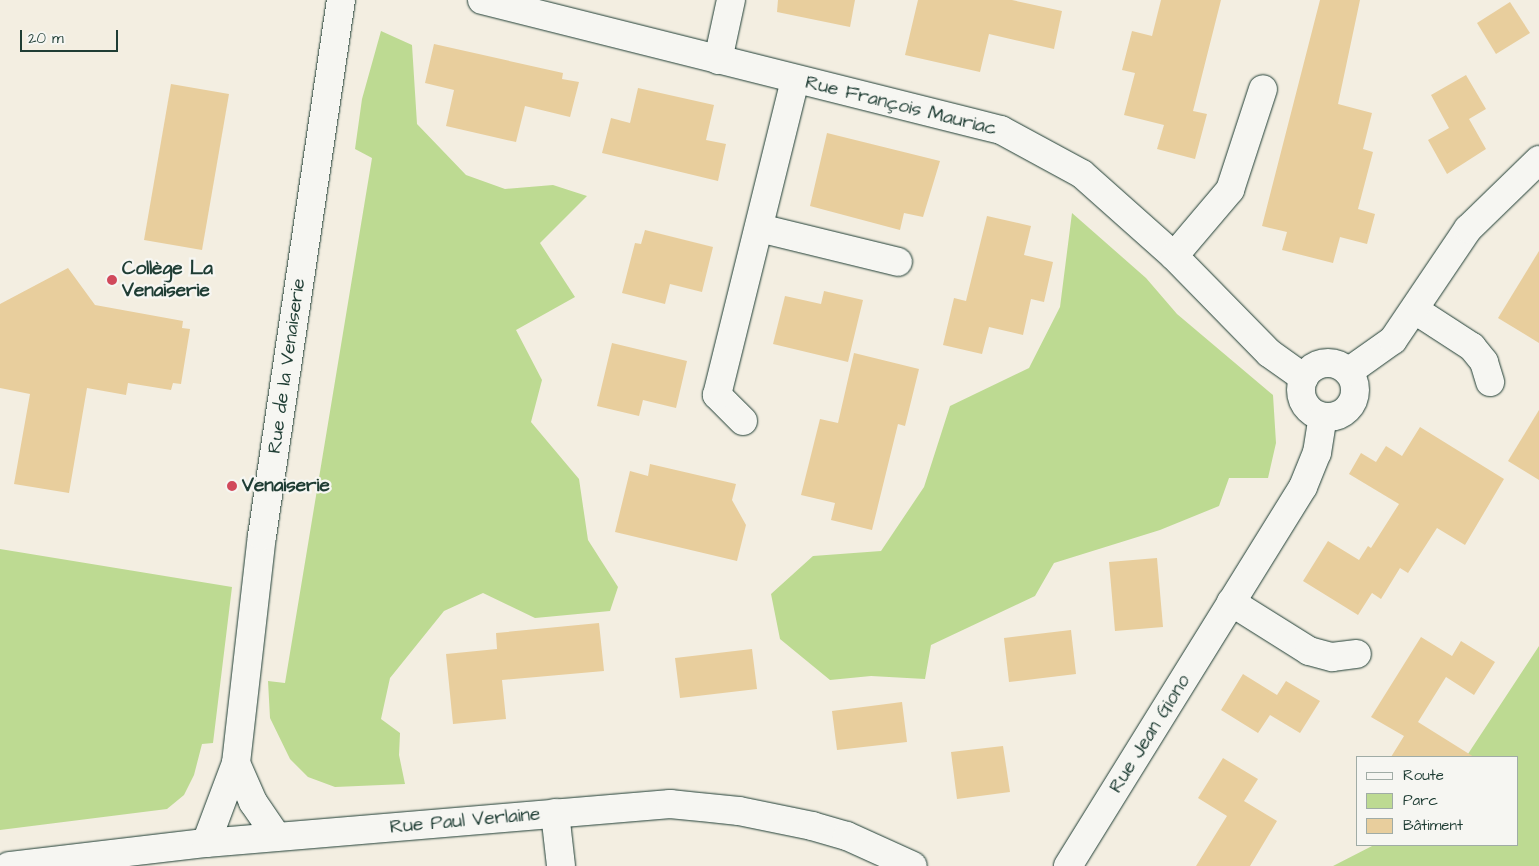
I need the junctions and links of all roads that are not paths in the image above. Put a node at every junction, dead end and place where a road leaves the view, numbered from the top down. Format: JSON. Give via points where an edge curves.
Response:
{"nodes":[{"id":1,"x":341,"y":0,"type":"edge"},
{"id":2,"x":482,"y":0,"type":"edge"},
{"id":3,"x":731,"y":0,"type":"edge"},
{"id":4,"x":718,"y":60,"type":"junction"},
{"id":5,"x":795,"y":80,"type":"junction"},
{"id":6,"x":1263,"y":89,"type":"dead end"},
{"id":7,"x":1539,"y":160,"type":"edge"},
{"id":8,"x":759,"y":228,"type":"junction"},
{"id":9,"x":1174,"y":256,"type":"junction"},
{"id":10,"x":898,"y":262,"type":"dead end"},
{"id":11,"x":1415,"y":310,"type":"junction"},
{"id":12,"x":1348,"y":372,"type":"junction"},
{"id":13,"x":1304,"y":378,"type":"junction"},
{"id":14,"x":1490,"y":382,"type":"dead end"},
{"id":15,"x":1323,"y":417,"type":"junction"},
{"id":16,"x":743,"y":421,"type":"dead end"},
{"id":17,"x":1231,"y":602,"type":"junction"},
{"id":18,"x":1356,"y":654,"type":"dead end"},
{"id":19,"x":236,"y":763,"type":"junction"},
{"id":20,"x":555,"y":813,"type":"junction"},
{"id":21,"x":277,"y":837,"type":"junction"},
{"id":22,"x":206,"y":843,"type":"junction"},
{"id":23,"x":9,"y":866,"type":"edge"},
{"id":24,"x":562,"y":866,"type":"edge"},
{"id":25,"x":913,"y":866,"type":"edge"},
{"id":26,"x":1068,"y":866,"type":"edge"}],
"edges":[{"from":1,"to":19,"type":"street","name":"Rue de la Venaiserie","via":[[262,536]]},
{"from":2,"to":4,"type":"street","name":"Rue François Mauriac"},
{"from":3,"to":4,"type":"street"},
{"from":4,"to":5,"type":"street","name":"Rue François Mauriac"},
{"from":5,"to":8,"type":"street","name":"Rue François Mauriac"},
{"from":5,"to":9,"type":"street","name":"Rue François Mauriac","via":[[964,119],[1010,134],[1082,174]]},
{"from":6,"to":9,"type":"street","via":[[1230,190]]},
{"from":7,"to":11,"type":"street","via":[[1468,229]]},
{"from":8,"to":10,"type":"street"},
{"from":8,"to":16,"type":"street","name":"Rue François Mauriac","via":[[717,395]]},
{"from":9,"to":13,"type":"street","name":"Rue François Mauriac","via":[[1269,353]]},
{"from":11,"to":12,"type":"street","via":[[1387,347]]},
{"from":11,"to":14,"type":"street","via":[[1472,347],[1484,362]]},
{"from":12,"to":13,"type":"street","via":[[1336,364],[1322,364]]},
{"from":12,"to":15,"type":"street","via":[[1356,390],[1352,404],[1337,416]]},
{"from":13,"to":15,"type":"street","via":[[1302,400],[1310,411]]},
{"from":15,"to":17,"type":"street","name":"Rue Jean Giono","via":[[1309,476]]},
{"from":17,"to":18,"type":"street","via":[[1309,651],[1332,657]]},
{"from":17,"to":26,"type":"street","name":"Rue Jean Giono"},
{"from":19,"to":21,"type":"street","via":[[253,802]]},
{"from":19,"to":22,"type":"street","name":"Rue de la Venaiserie"},
{"from":20,"to":21,"type":"street","name":"Rue Paul Verlaine"},
{"from":20,"to":24,"type":"street"},
{"from":20,"to":25,"type":"street","name":"Rue Paul Verlaine","via":[[670,804],[739,811],[847,836]]},
{"from":21,"to":22,"type":"street","name":"Rue Paul Verlaine"},
{"from":22,"to":23,"type":"street","name":"Rue Paul Verlaine"}]}
